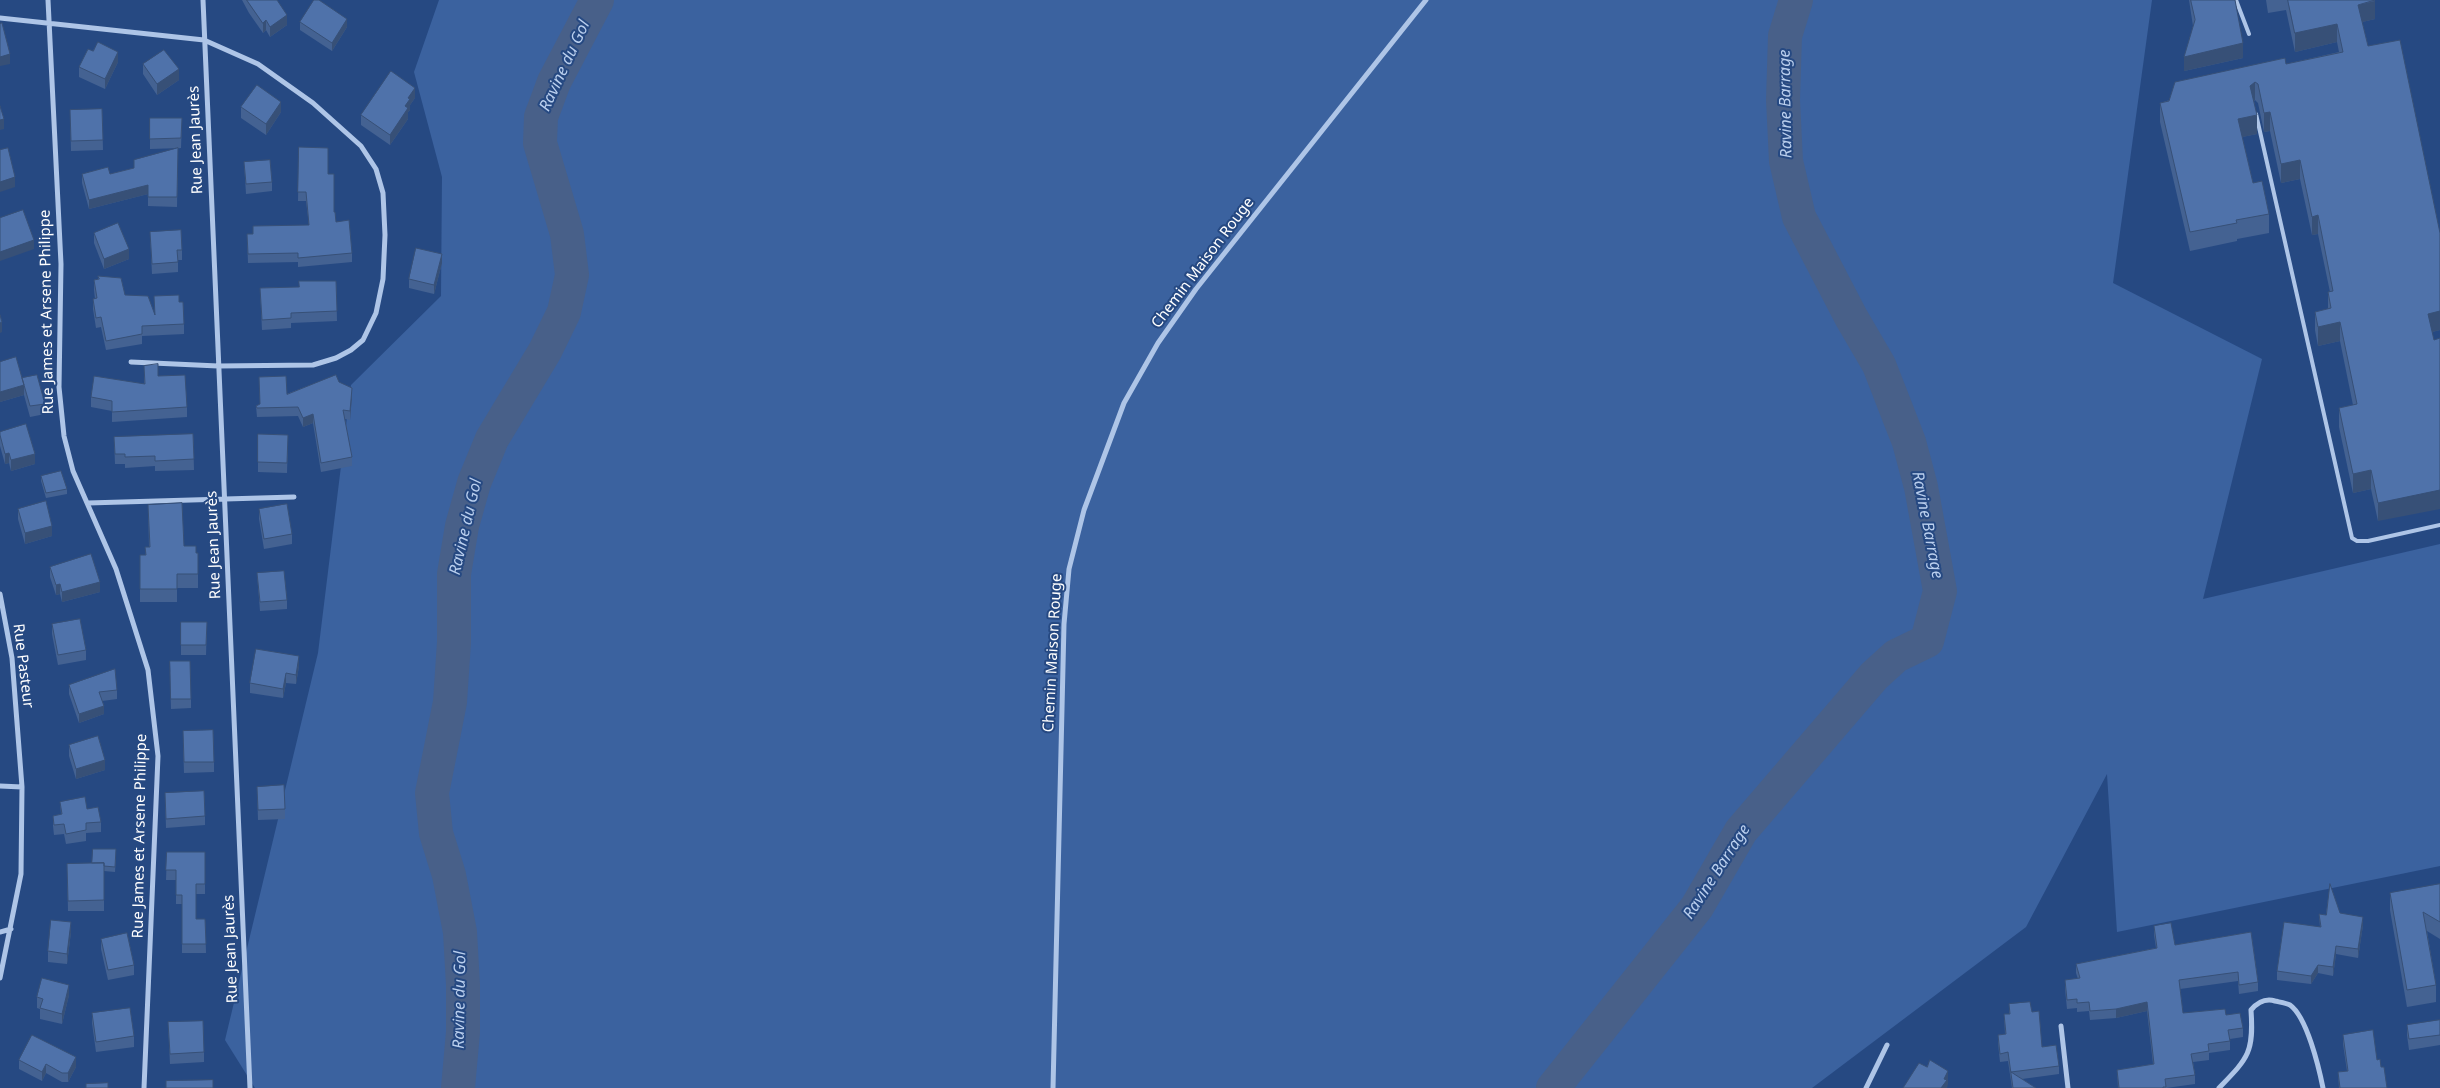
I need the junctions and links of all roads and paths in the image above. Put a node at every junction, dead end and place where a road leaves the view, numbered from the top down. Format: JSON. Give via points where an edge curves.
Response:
{"nodes":[{"id":1,"x":48,"y":0,"type":"edge"},
{"id":2,"x":203,"y":0,"type":"edge"},
{"id":3,"x":1426,"y":0,"type":"edge"},
{"id":4,"x":2236,"y":0,"type":"edge"},
{"id":5,"x":0,"y":18,"type":"edge"},
{"id":6,"x":48,"y":23,"type":"junction"},
{"id":7,"x":2250,"y":34,"type":"dead end"},
{"id":8,"x":204,"y":40,"type":"junction"},
{"id":9,"x":2254,"y":104,"type":"edge"},
{"id":10,"x":131,"y":362,"type":"dead end"},
{"id":11,"x":218,"y":366,"type":"junction"},
{"id":12,"x":294,"y":497,"type":"dead end"},
{"id":13,"x":224,"y":499,"type":"junction"},
{"id":14,"x":88,"y":503,"type":"junction"},
{"id":15,"x":2440,"y":525,"type":"edge"},
{"id":16,"x":0,"y":594,"type":"edge"},
{"id":17,"x":0,"y":786,"type":"edge"},
{"id":18,"x":22,"y":787,"type":"junction"},
{"id":19,"x":11,"y":929,"type":"junction"},
{"id":20,"x":0,"y":932,"type":"edge"},
{"id":21,"x":0,"y":978,"type":"edge"},
{"id":22,"x":2061,"y":1026,"type":"dead end"},
{"id":23,"x":1887,"y":1045,"type":"dead end"},
{"id":24,"x":144,"y":1088,"type":"edge"},
{"id":25,"x":250,"y":1088,"type":"edge"},
{"id":26,"x":1053,"y":1088,"type":"edge"},
{"id":27,"x":1866,"y":1088,"type":"edge"},
{"id":28,"x":2068,"y":1088,"type":"edge"},
{"id":29,"x":2219,"y":1088,"type":"edge"},
{"id":30,"x":2323,"y":1088,"type":"edge"}],
"edges":[{"from":1,"to":6,"type":"street","name":"Rue James et Arsene Philippe"},
{"from":2,"to":8,"type":"street","name":"Rue Jean Jaurès"},
{"from":3,"to":26,"type":"street","name":"Chemin Maison Rouge","via":[[1158,342],[1124,403],[1084,510],[1069,569],[1064,624]]},
{"from":4,"to":7,"type":"lane"},
{"from":5,"to":6,"type":"street"},
{"from":6,"to":8,"type":"street"},
{"from":6,"to":14,"type":"street","name":"Rue James et Arsene Philippe","via":[[61,264],[58,387],[64,436],[73,471]]},
{"from":8,"to":11,"type":"street","name":"Rue Jean Jaurès"},
{"from":8,"to":11,"type":"street","via":[[258,64],[313,103],[361,146],[376,169],[383,193],[385,235],[383,279],[376,312],[363,340],[351,350],[313,365]]},
{"from":9,"to":15,"type":"lane","via":[[2352,538],[2368,541]]},
{"from":10,"to":11,"type":"street"},
{"from":11,"to":13,"type":"street","name":"Rue Jean Jaurès"},
{"from":12,"to":13,"type":"street"},
{"from":13,"to":14,"type":"street"},
{"from":13,"to":25,"type":"street","name":"Rue Jean Jaurès"},
{"from":14,"to":24,"type":"street","name":"Rue James et Arsene Philippe","via":[[116,569],[146,661],[154,712],[158,756]]},
{"from":16,"to":18,"type":"street","name":"Rue Pasteur","via":[[12,658]]},
{"from":17,"to":18,"type":"street"},
{"from":18,"to":19,"type":"street","name":"Rue Pasteur","via":[[21,874]]},
{"from":19,"to":20,"type":"street"},
{"from":19,"to":21,"type":"street","name":"Rue Pasteur"},
{"from":22,"to":28,"type":"street"},
{"from":23,"to":27,"type":"street"},
{"from":29,"to":30,"type":"street","via":[[2249,1053],[2251,1010],[2258,1003],[2271,1000],[2290,1005],[2302,1020]]}]}
